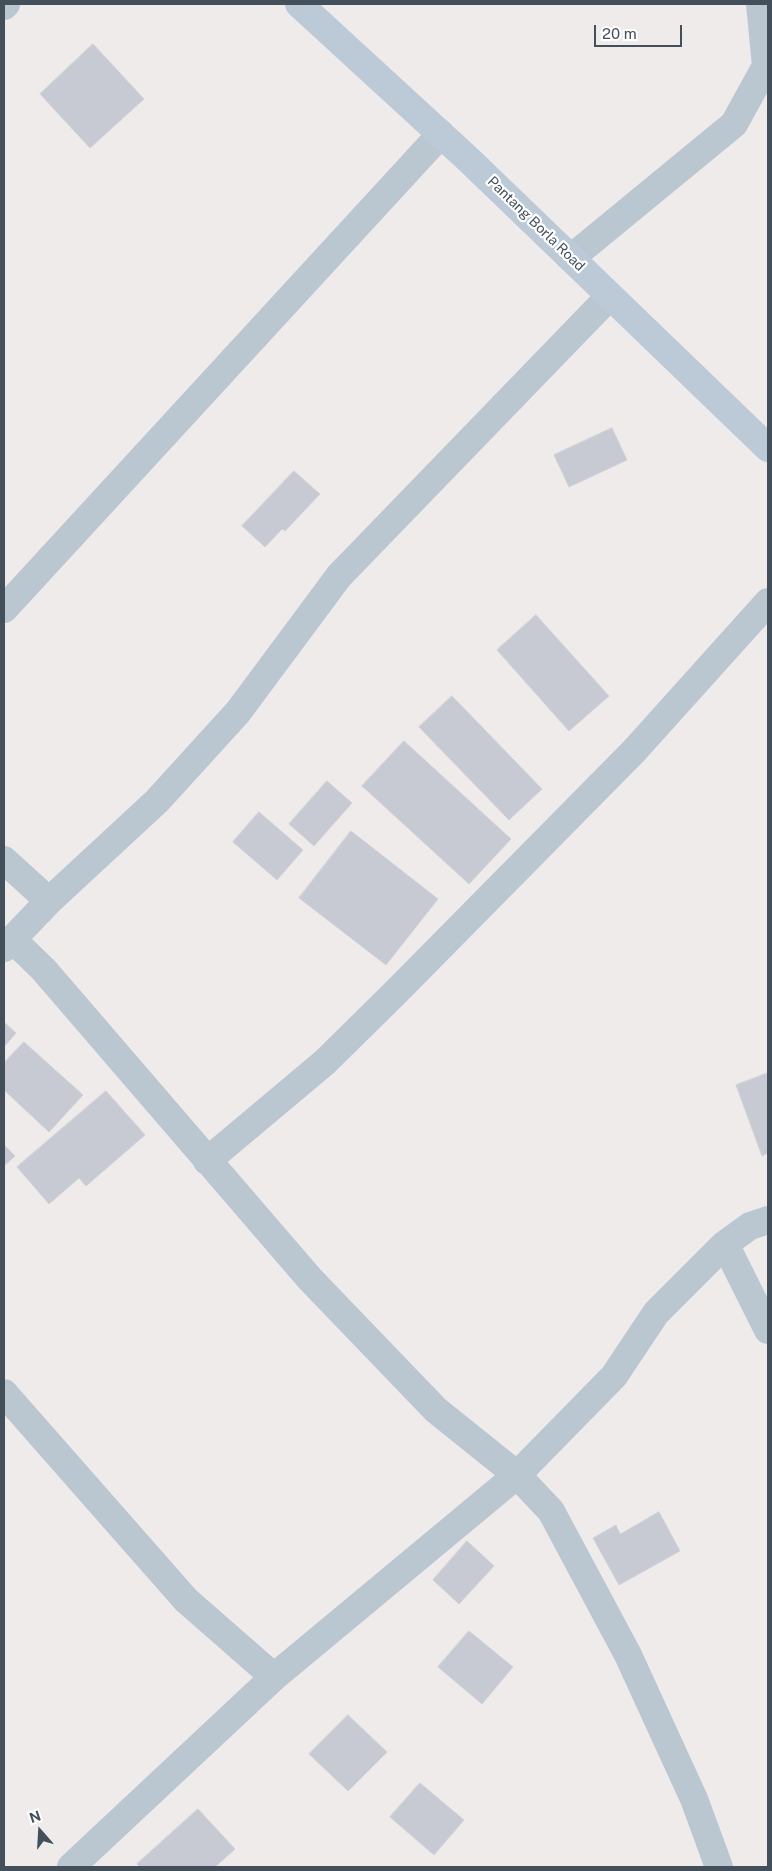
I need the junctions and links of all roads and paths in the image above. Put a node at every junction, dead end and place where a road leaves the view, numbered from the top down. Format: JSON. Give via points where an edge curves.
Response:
{"nodes":[{"id":1,"x":299,"y":4,"type":"edge"},
{"id":2,"x":760,"y":4,"type":"edge"},
{"id":3,"x":441,"y":134,"type":"junction"},
{"id":4,"x":571,"y":258,"type":"junction"},
{"id":5,"x":610,"y":296,"type":"junction"},
{"id":6,"x":768,"y":448,"type":"edge"},
{"id":7,"x":768,"y":602,"type":"edge"},
{"id":8,"x":4,"y":609,"type":"edge"},
{"id":9,"x":4,"y":860,"type":"edge"},
{"id":10,"x":49,"y":901,"type":"junction"},
{"id":11,"x":8,"y":943,"type":"edge"},
{"id":12,"x":207,"y":1161,"type":"junction"},
{"id":13,"x":768,"y":1220,"type":"edge"},
{"id":14,"x":725,"y":1244,"type":"junction"},
{"id":15,"x":768,"y":1330,"type":"edge"},
{"id":16,"x":4,"y":1393,"type":"edge"},
{"id":17,"x":517,"y":1475,"type":"junction"},
{"id":18,"x":274,"y":1677,"type":"junction"},
{"id":19,"x":71,"y":1867,"type":"edge"},
{"id":20,"x":719,"y":1867,"type":"edge"}],
"edges":[{"from":1,"to":3,"type":"street","name":"Pantang Borla Road"},
{"from":2,"to":4,"type":"street","via":[[766,66],[734,124]]},
{"from":3,"to":4,"type":"street","name":"Pantang Borla Road"},
{"from":3,"to":8,"type":"street"},
{"from":4,"to":5,"type":"street","name":"Pantang Borla Road"},
{"from":5,"to":6,"type":"street","name":"Pantang Borla Road"},
{"from":5,"to":10,"type":"street","via":[[339,576],[238,712],[157,801]]},
{"from":7,"to":12,"type":"street","via":[[634,751],[391,998],[325,1062]]},
{"from":9,"to":10,"type":"street"},
{"from":10,"to":11,"type":"street"},
{"from":11,"to":12,"type":"street","via":[[44,970]]},
{"from":12,"to":17,"type":"street","via":[[310,1279],[436,1410]]},
{"from":13,"to":14,"type":"street","via":[[750,1226]]},
{"from":14,"to":15,"type":"street"},
{"from":14,"to":17,"type":"street","via":[[656,1313],[614,1376]]},
{"from":16,"to":18,"type":"street","via":[[186,1600]]},
{"from":17,"to":18,"type":"street"},
{"from":17,"to":20,"type":"street","via":[[551,1511],[628,1655],[694,1799]]},
{"from":18,"to":19,"type":"street"}]}
